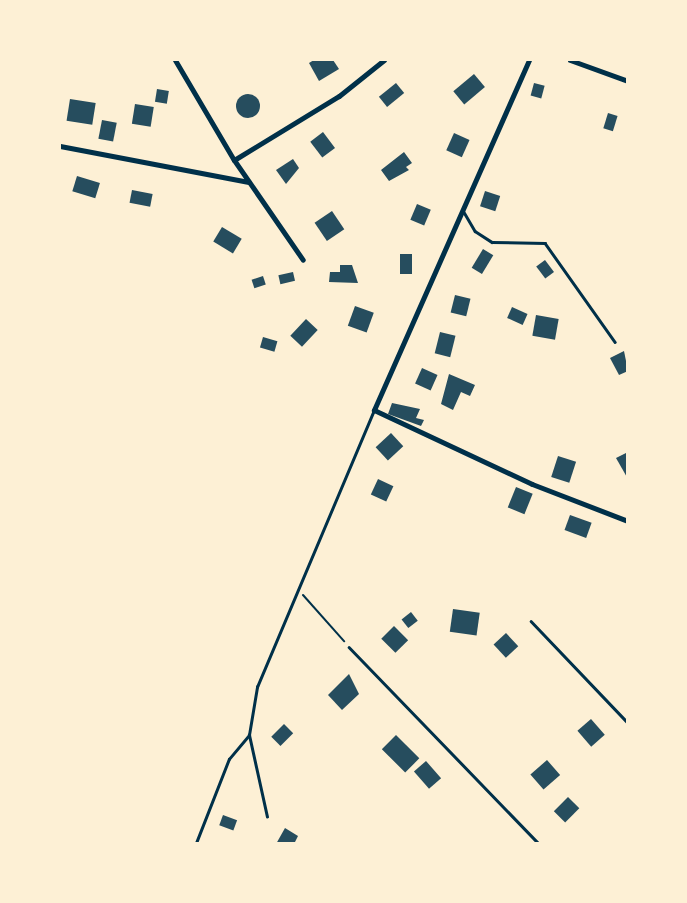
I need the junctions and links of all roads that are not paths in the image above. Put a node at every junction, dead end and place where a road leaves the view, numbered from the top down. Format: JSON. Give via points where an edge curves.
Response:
{"nodes":[{"id":1,"x":175,"y":60,"type":"edge"},
{"id":2,"x":384,"y":60,"type":"edge"},
{"id":3,"x":529,"y":60,"type":"edge"},
{"id":4,"x":570,"y":60,"type":"edge"},
{"id":5,"x":628,"y":81,"type":"edge"},
{"id":6,"x":60,"y":146,"type":"edge"},
{"id":7,"x":234,"y":160,"type":"junction"},
{"id":8,"x":249,"y":182,"type":"junction"},
{"id":9,"x":463,"y":210,"type":"junction"},
{"id":10,"x":303,"y":260,"type":"dead end"},
{"id":11,"x":615,"y":342,"type":"dead end"},
{"id":12,"x":374,"y":410,"type":"junction"},
{"id":13,"x":628,"y":521,"type":"edge"},
{"id":14,"x":531,"y":621,"type":"dead end"},
{"id":15,"x":349,"y":647,"type":"road end"},
{"id":16,"x":628,"y":723,"type":"edge"},
{"id":17,"x":248,"y":735,"type":"junction"},
{"id":18,"x":267,"y":817,"type":"dead end"},
{"id":19,"x":195,"y":843,"type":"edge"},
{"id":20,"x":539,"y":844,"type":"edge"}],
"edges":[{"from":1,"to":7,"type":"street"},
{"from":2,"to":7,"type":"street","via":[[339,96]]},
{"from":3,"to":9,"type":"street"},
{"from":4,"to":5,"type":"street"},
{"from":6,"to":8,"type":"street"},
{"from":7,"to":8,"type":"street"},
{"from":8,"to":10,"type":"street"},
{"from":9,"to":11,"type":"lane","via":[[475,231],[492,242],[545,243]]},
{"from":9,"to":12,"type":"street"},
{"from":12,"to":13,"type":"street","via":[[532,484]]},
{"from":12,"to":17,"type":"lane","via":[[257,687]]},
{"from":14,"to":16,"type":"lane"},
{"from":15,"to":20,"type":"lane"},
{"from":17,"to":18,"type":"lane"},
{"from":17,"to":19,"type":"lane","via":[[229,759]]}]}
